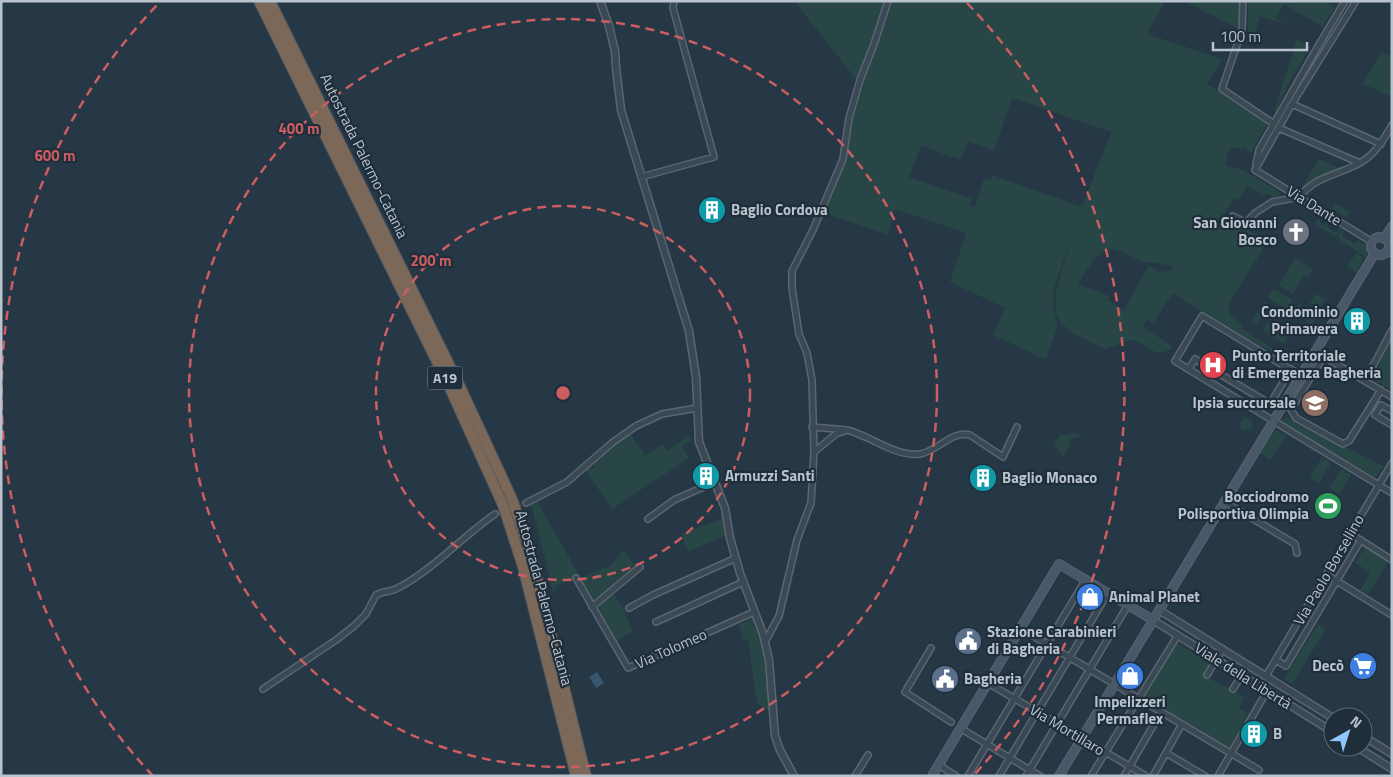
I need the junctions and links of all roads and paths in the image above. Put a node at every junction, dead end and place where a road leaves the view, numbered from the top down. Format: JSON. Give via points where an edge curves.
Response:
{"nodes":[{"id":1,"x":259,"y":1,"type":"edge"},
{"id":2,"x":270,"y":1,"type":"edge"},
{"id":3,"x":600,"y":1,"type":"edge"},
{"id":4,"x":674,"y":1,"type":"edge"},
{"id":5,"x":888,"y":1,"type":"edge"},
{"id":6,"x":1243,"y":1,"type":"edge"},
{"id":7,"x":1337,"y":1,"type":"edge"},
{"id":8,"x":1356,"y":1,"type":"edge"},
{"id":9,"x":1344,"y":3,"type":"edge"},
{"id":10,"x":1292,"y":104,"type":"junction"},
{"id":11,"x":1274,"y":124,"type":"junction"},
{"id":12,"x":1392,"y":125,"type":"edge"},
{"id":13,"x":1279,"y":128,"type":"junction"},
{"id":14,"x":1381,"y":144,"type":"junction"},
{"id":15,"x":1360,"y":163,"type":"junction"},
{"id":16,"x":1255,"y":170,"type":"junction"},
{"id":17,"x":641,"y":177,"type":"junction"},
{"id":18,"x":1300,"y":197,"type":"junction"},
{"id":19,"x":1233,"y":216,"type":"dead end"},
{"id":20,"x":1392,"y":226,"type":"edge"},
{"id":21,"x":1384,"y":239,"type":"junction"},
{"id":22,"x":1372,"y":242,"type":"junction"},
{"id":23,"x":1389,"y":252,"type":"edge"},
{"id":24,"x":1375,"y":253,"type":"junction"},
{"id":25,"x":1392,"y":330,"type":"edge"},
{"id":26,"x":1316,"y":352,"type":"junction"},
{"id":27,"x":1324,"y":356,"type":"junction"},
{"id":28,"x":1189,"y":369,"type":"junction"},
{"id":29,"x":1211,"y":369,"type":"junction"},
{"id":30,"x":1291,"y":370,"type":"junction"},
{"id":31,"x":1302,"y":375,"type":"junction"},
{"id":32,"x":1205,"y":379,"type":"junction"},
{"id":33,"x":1365,"y":381,"type":"junction"},
{"id":34,"x":1380,"y":390,"type":"junction"},
{"id":35,"x":1253,"y":394,"type":"junction"},
{"id":36,"x":1392,"y":397,"type":"edge"},
{"id":37,"x":1247,"y":405,"type":"junction"},
{"id":38,"x":1287,"y":406,"type":"junction"},
{"id":39,"x":697,"y":408,"type":"junction"},
{"id":40,"x":1392,"y":411,"type":"edge"},
{"id":41,"x":1274,"y":421,"type":"junction"},
{"id":42,"x":1392,"y":425,"type":"edge"},
{"id":43,"x":812,"y":427,"type":"junction"},
{"id":44,"x":827,"y":427,"type":"junction"},
{"id":45,"x":1017,"y":427,"type":"dead end"},
{"id":46,"x":847,"y":430,"type":"junction"},
{"id":47,"x":833,"y":437,"type":"junction"},
{"id":48,"x":814,"y":452,"type":"junction"},
{"id":49,"x":1392,"y":463,"type":"edge"},
{"id":50,"x":715,"y":482,"type":"junction"},
{"id":51,"x":1378,"y":485,"type":"junction"},
{"id":52,"x":1392,"y":494,"type":"edge"},
{"id":53,"x":1225,"y":502,"type":"junction"},
{"id":54,"x":526,"y":503,"type":"tunnel mouth"},
{"id":55,"x":495,"y":514,"type":"tunnel mouth"},
{"id":56,"x":648,"y":519,"type":"dead end"},
{"id":57,"x":1351,"y":534,"type":"junction"},
{"id":58,"x":1361,"y":540,"type":"junction"},
{"id":59,"x":1297,"y":553,"type":"dead end"},
{"id":60,"x":1391,"y":556,"type":"edge"},
{"id":61,"x":736,"y":558,"type":"junction"},
{"id":62,"x":640,"y":568,"type":"dead end"},
{"id":63,"x":1327,"y":575,"type":"junction"},
{"id":64,"x":576,"y":578,"type":"dead end"},
{"id":65,"x":1086,"y":580,"type":"junction"},
{"id":66,"x":1337,"y":581,"type":"junction"},
{"id":67,"x":743,"y":582,"type":"junction"},
{"id":68,"x":1108,"y":593,"type":"junction"},
{"id":69,"x":1128,"y":605,"type":"junction"},
{"id":70,"x":592,"y":606,"type":"junction"},
{"id":71,"x":630,"y":608,"type":"dead end"},
{"id":72,"x":1159,"y":610,"type":"junction"},
{"id":73,"x":754,"y":612,"type":"junction"},
{"id":74,"x":1392,"y":615,"type":"edge"},
{"id":75,"x":1153,"y":620,"type":"junction"},
{"id":76,"x":656,"y":622,"type":"dead end"},
{"id":77,"x":1020,"y":628,"type":"junction"},
{"id":78,"x":1178,"y":636,"type":"junction"},
{"id":79,"x":765,"y":642,"type":"junction"},
{"id":80,"x":1047,"y":644,"type":"junction"},
{"id":81,"x":931,"y":648,"type":"dead end"},
{"id":82,"x":1223,"y":650,"type":"junction"},
{"id":83,"x":1070,"y":658,"type":"junction"},
{"id":84,"x":1217,"y":660,"type":"junction"},
{"id":85,"x":1276,"y":660,"type":"junction"},
{"id":86,"x":1089,"y":670,"type":"junction"},
{"id":87,"x":1207,"y":675,"type":"dead end"},
{"id":88,"x":1242,"y":676,"type":"junction"},
{"id":89,"x":1266,"y":676,"type":"junction"},
{"id":90,"x":988,"y":683,"type":"junction"},
{"id":91,"x":1114,"y":684,"type":"junction"},
{"id":92,"x":263,"y":689,"type":"dead end"},
{"id":93,"x":1233,"y":689,"type":"dead end"},
{"id":94,"x":1267,"y":691,"type":"junction"},
{"id":95,"x":1291,"y":692,"type":"junction"},
{"id":96,"x":1015,"y":698,"type":"junction"},
{"id":97,"x":1138,"y":698,"type":"junction"},
{"id":98,"x":1285,"y":702,"type":"junction"},
{"id":99,"x":1038,"y":712,"type":"junction"},
{"id":100,"x":1161,"y":712,"type":"junction"},
{"id":101,"x":1323,"y":712,"type":"edge"},
{"id":102,"x":951,"y":722,"type":"dead end"},
{"id":103,"x":1058,"y":723,"type":"junction"},
{"id":104,"x":1182,"y":724,"type":"junction"},
{"id":105,"x":1323,"y":726,"type":"edge"},
{"id":106,"x":960,"y":728,"type":"junction"},
{"id":107,"x":1081,"y":739,"type":"junction"},
{"id":108,"x":1373,"y":743,"type":"edge"},
{"id":109,"x":987,"y":744,"type":"junction"},
{"id":110,"x":1104,"y":752,"type":"junction"},
{"id":111,"x":1166,"y":753,"type":"junction"},
{"id":112,"x":1231,"y":754,"type":"junction"},
{"id":113,"x":1392,"y":754,"type":"edge"},
{"id":114,"x":868,"y":755,"type":"dead end"},
{"id":115,"x":1373,"y":756,"type":"edge"},
{"id":116,"x":1010,"y":758,"type":"junction"},
{"id":117,"x":939,"y":765,"type":"junction"},
{"id":118,"x":1130,"y":766,"type":"junction"},
{"id":119,"x":1392,"y":769,"type":"edge"},
{"id":120,"x":1030,"y":770,"type":"junction"},
{"id":121,"x":1259,"y":770,"type":"dead end"},
{"id":122,"x":576,"y":776,"type":"edge"},
{"id":123,"x":586,"y":776,"type":"edge"},
{"id":124,"x":794,"y":776,"type":"edge"},
{"id":125,"x":855,"y":776,"type":"edge"},
{"id":126,"x":932,"y":776,"type":"edge"},
{"id":127,"x":956,"y":776,"type":"edge"},
{"id":128,"x":968,"y":776,"type":"edge"},
{"id":129,"x":999,"y":776,"type":"edge"},
{"id":130,"x":1026,"y":776,"type":"edge"},
{"id":131,"x":1040,"y":776,"type":"edge"},
{"id":132,"x":1059,"y":776,"type":"edge"},
{"id":133,"x":1091,"y":776,"type":"edge"},
{"id":134,"x":1124,"y":776,"type":"edge"},
{"id":135,"x":1146,"y":776,"type":"edge"},
{"id":136,"x":1153,"y":776,"type":"edge"},
{"id":137,"x":1205,"y":776,"type":"edge"},
{"id":138,"x":1218,"y":776,"type":"edge"}],
"edges":[{"from":1,"to":122,"type":"highway","name":"Autostrada Palermo-Catania","number":"A19","via":[[449,386],[503,505],[523,566]]},
{"from":2,"to":123,"type":"highway","name":"Autostrada Palermo-Catania","number":"A19","via":[[512,499],[533,562]]},
{"from":3,"to":17,"type":"street","via":[[615,51],[621,110]]},
{"from":4,"to":17,"type":"street","via":[[673,8],[714,157]]},
{"from":5,"to":43,"type":"street","via":[[849,118],[843,159],[792,271],[799,334],[807,353],[812,380]]},
{"from":6,"to":11,"type":"street","via":[[1242,30],[1222,89]]},
{"from":7,"to":9,"type":"street"},
{"from":8,"to":10,"type":"street"},
{"from":9,"to":11,"type":"street"},
{"from":10,"to":13,"type":"street"},
{"from":10,"to":14,"type":"street"},
{"from":11,"to":16,"type":"street","via":[[1259,150]]},
{"from":12,"to":14,"type":"street"},
{"from":13,"to":15,"type":"street"},
{"from":13,"to":16,"type":"street"},
{"from":14,"to":15,"type":"street"},
{"from":15,"to":18,"type":"street","via":[[1318,181]]},
{"from":16,"to":18,"type":"street","name":"Via Dante"},
{"from":17,"to":39,"type":"street","via":[[689,331]]},
{"from":18,"to":19,"type":"street","via":[[1272,202],[1246,223]]},
{"from":18,"to":22,"type":"street","name":"Via Dante"},
{"from":20,"to":21,"type":"main road"},
{"from":21,"to":22,"type":"main road","via":[[1377,238]]},
{"from":21,"to":23,"type":"main road"},
{"from":22,"to":24,"type":"main road"},
{"from":23,"to":24,"type":"main road"},
{"from":24,"to":26,"type":"main road"},
{"from":25,"to":33,"type":"street"},
{"from":26,"to":27,"type":"street"},
{"from":26,"to":31,"type":"main road"},
{"from":27,"to":33,"type":"street"},
{"from":27,"to":38,"type":"street","via":[[1293,406]]},
{"from":28,"to":29,"type":"street","via":[[1194,359]]},
{"from":28,"to":30,"type":"street","via":[[1175,361],[1202,316]]},
{"from":28,"to":32,"type":"street"},
{"from":29,"to":32,"type":"street"},
{"from":29,"to":35,"type":"street"},
{"from":30,"to":31,"type":"street"},
{"from":30,"to":35,"type":"street","via":[[1270,404]]},
{"from":31,"to":38,"type":"main road"},
{"from":32,"to":37,"type":"street"},
{"from":33,"to":34,"type":"street"},
{"from":34,"to":36,"type":"street"},
{"from":34,"to":38,"type":"street","via":[[1349,441],[1343,444],[1296,418]]},
{"from":35,"to":37,"type":"street"},
{"from":37,"to":41,"type":"street"},
{"from":38,"to":41,"type":"main road"},
{"from":39,"to":50,"type":"street","via":[[699,442]]},
{"from":39,"to":54,"type":"street","via":[[662,414],[636,426],[567,482]]},
{"from":40,"to":42,"type":"street","via":[[1381,405],[1375,415]]},
{"from":41,"to":51,"type":"street"},
{"from":41,"to":53,"type":"main road"},
{"from":43,"to":44,"type":"street"},
{"from":43,"to":48,"type":"street"},
{"from":44,"to":46,"type":"street"},
{"from":44,"to":47,"type":"street","via":[[833,430]]},
{"from":45,"to":46,"type":"street","via":[[1003,457],[965,434],[958,434],[921,454],[905,453]]},
{"from":46,"to":47,"type":"street"},
{"from":47,"to":48,"type":"street"},
{"from":48,"to":79,"type":"street","via":[[811,503],[797,540],[779,616]]},
{"from":49,"to":51,"type":"street","name":"Via Paolo Borsellino"},
{"from":50,"to":56,"type":"street","via":[[674,500]]},
{"from":50,"to":61,"type":"street","via":[[725,508]]},
{"from":51,"to":52,"type":"street"},
{"from":51,"to":57,"type":"street","name":"Via Paolo Borsellino"},
{"from":53,"to":59,"type":"street","via":[[1295,544]]},
{"from":53,"to":72,"type":"main road"},
{"from":55,"to":92,"type":"street","via":[[415,577],[397,589],[376,595],[366,614],[342,636]]},
{"from":57,"to":58,"type":"street"},
{"from":57,"to":63,"type":"street","name":"Via Paolo Borsellino"},
{"from":58,"to":60,"type":"street"},
{"from":58,"to":66,"type":"street"},
{"from":61,"to":67,"type":"street"},
{"from":61,"to":71,"type":"street"},
{"from":62,"to":70,"type":"street"},
{"from":63,"to":66,"type":"street"},
{"from":63,"to":85,"type":"street","name":"Via Paolo Borsellino"},
{"from":64,"to":70,"type":"street","name":"Via Tolomeo"},
{"from":65,"to":68,"type":"main road"},
{"from":65,"to":77,"type":"main road","via":[[1060,564]]},
{"from":65,"to":80,"type":"street"},
{"from":66,"to":74,"type":"street"},
{"from":66,"to":85,"type":"street","via":[[1286,666]]},
{"from":67,"to":73,"type":"street"},
{"from":67,"to":76,"type":"street"},
{"from":68,"to":69,"type":"main road"},
{"from":68,"to":83,"type":"street"},
{"from":69,"to":75,"type":"main road"},
{"from":69,"to":86,"type":"street"},
{"from":70,"to":73,"type":"street","name":"Via Tolomeo","via":[[628,668]]},
{"from":72,"to":75,"type":"main road"},
{"from":72,"to":82,"type":"street","name":"Viale della Libertà"},
{"from":73,"to":79,"type":"street"},
{"from":75,"to":78,"type":"street","name":"Viale della Libertà"},
{"from":75,"to":91,"type":"main road"},
{"from":77,"to":80,"type":"street"},
{"from":77,"to":90,"type":"main road"},
{"from":78,"to":84,"type":"street","name":"Viale della Libertà"},
{"from":78,"to":97,"type":"street"},
{"from":79,"to":124,"type":"street","via":[[776,736]]},
{"from":80,"to":83,"type":"street"},
{"from":80,"to":96,"type":"street"},
{"from":81,"to":102,"type":"street","via":[[905,692]]},
{"from":82,"to":84,"type":"street"},
{"from":82,"to":89,"type":"street","name":"Viale della Libertà"},
{"from":83,"to":86,"type":"street"},
{"from":83,"to":99,"type":"street"},
{"from":84,"to":87,"type":"street"},
{"from":84,"to":88,"type":"street","name":"Viale della Libertà"},
{"from":85,"to":89,"type":"street","name":"Via Paolo Borsellino"},
{"from":86,"to":91,"type":"street"},
{"from":86,"to":103,"type":"street"},
{"from":88,"to":93,"type":"street"},
{"from":88,"to":94,"type":"street","name":"Viale della Libertà"},
{"from":89,"to":95,"type":"street","name":"Viale della Libertà"},
{"from":90,"to":96,"type":"street","name":"Via Mortillaro"},
{"from":90,"to":106,"type":"main road"},
{"from":91,"to":97,"type":"street"},
{"from":91,"to":107,"type":"main road"},
{"from":94,"to":98,"type":"street","name":"Viale della Libertà"},
{"from":94,"to":112,"type":"street"},
{"from":95,"to":98,"type":"street"},
{"from":95,"to":101,"type":"street","name":"Viale della Libertà"},
{"from":96,"to":99,"type":"street","name":"Via Mortillaro"},
{"from":96,"to":109,"type":"street"},
{"from":97,"to":100,"type":"street"},
{"from":97,"to":110,"type":"street"},
{"from":98,"to":105,"type":"street","name":"Viale della Libertà"},
{"from":99,"to":103,"type":"street","name":"Via Mortillaro"},
{"from":99,"to":116,"type":"street"},
{"from":100,"to":104,"type":"street"},
{"from":100,"to":118,"type":"street"},
{"from":103,"to":107,"type":"street","name":"Via Mortillaro"},
{"from":103,"to":120,"type":"street"},
{"from":104,"to":111,"type":"street"},
{"from":104,"to":112,"type":"street"},
{"from":106,"to":109,"type":"street"},
{"from":106,"to":117,"type":"main road"},
{"from":107,"to":110,"type":"street","name":"Via Mortillaro"},
{"from":107,"to":132,"type":"main road"},
{"from":108,"to":113,"type":"street"},
{"from":109,"to":116,"type":"street"},
{"from":109,"to":128,"type":"street"},
{"from":110,"to":118,"type":"street","name":"Via Mortillaro"},
{"from":110,"to":133,"type":"street"},
{"from":111,"to":136,"type":"street"},
{"from":111,"to":137,"type":"street"},
{"from":112,"to":121,"type":"street"},
{"from":112,"to":138,"type":"street"},
{"from":114,"to":125,"type":"street"},
{"from":115,"to":119,"type":"street"},
{"from":116,"to":120,"type":"street"},
{"from":116,"to":129,"type":"street"},
{"from":117,"to":126,"type":"main road"},
{"from":117,"to":127,"type":"street"},
{"from":118,"to":134,"type":"street"},
{"from":118,"to":135,"type":"street","name":"Via Mortillaro"},
{"from":120,"to":130,"type":"street"},
{"from":120,"to":131,"type":"street"}]}
